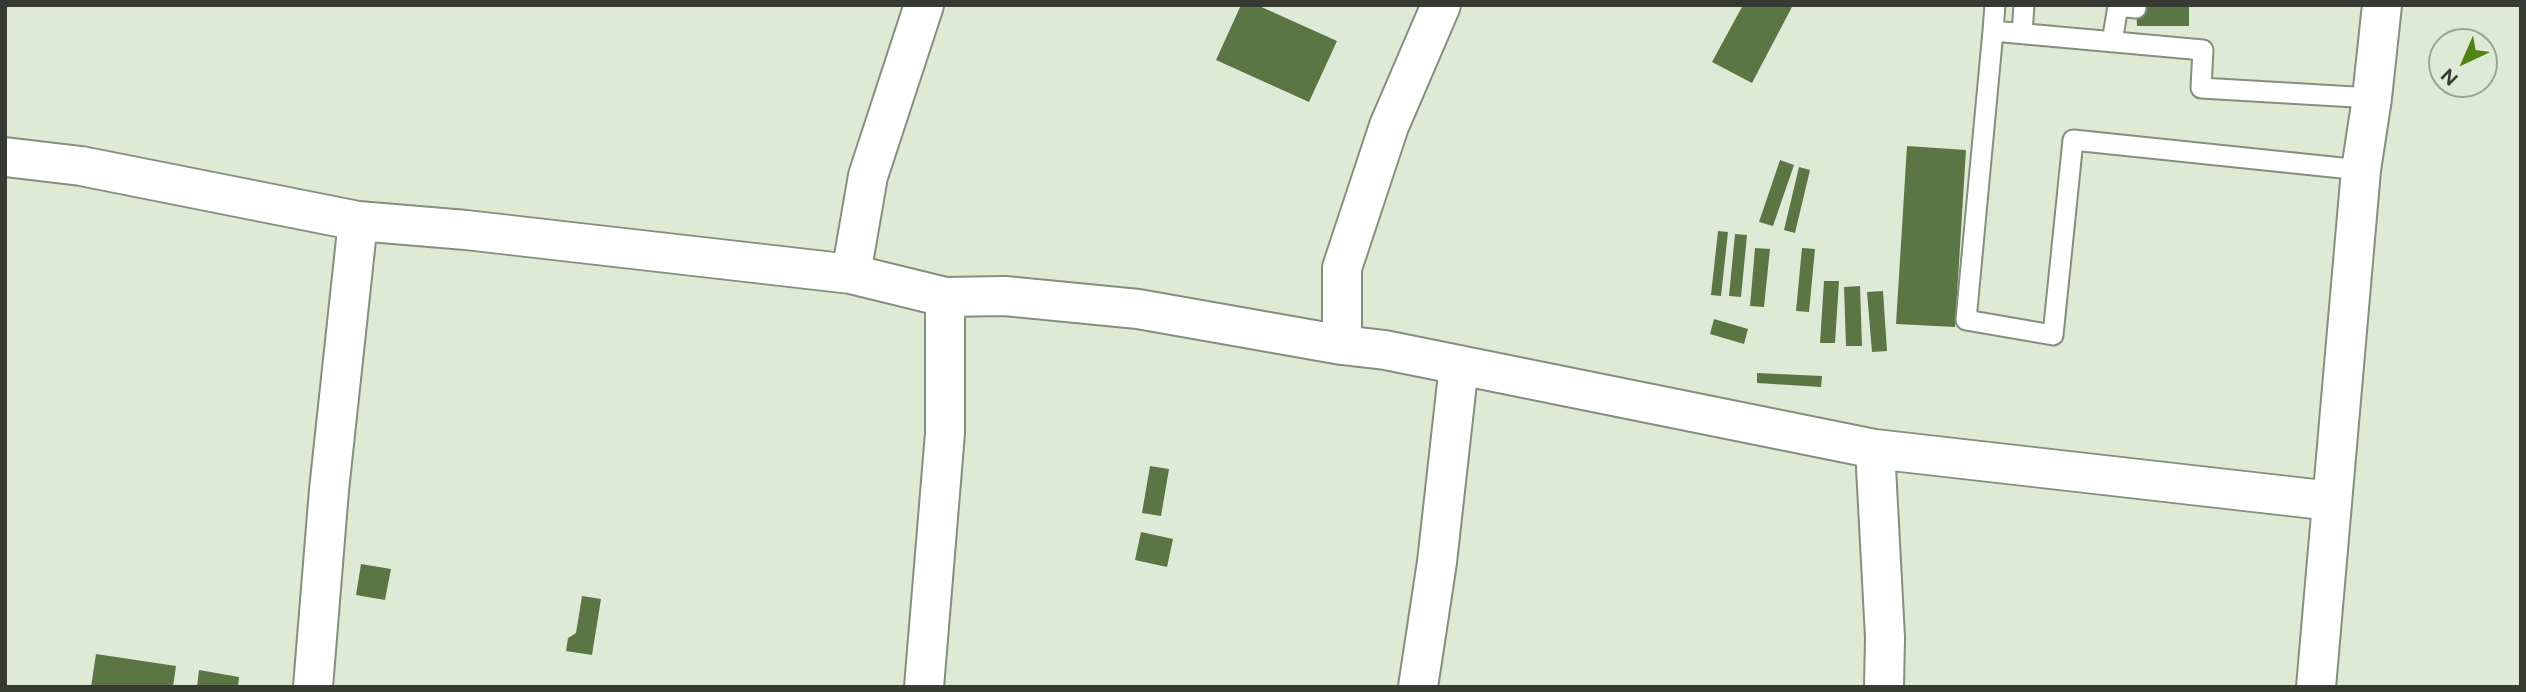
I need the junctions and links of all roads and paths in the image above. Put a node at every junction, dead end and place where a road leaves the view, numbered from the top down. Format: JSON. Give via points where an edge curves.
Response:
{"nodes":[{"id":1,"x":923,"y":5,"type":"edge"},
{"id":2,"x":1441,"y":5,"type":"edge"},
{"id":3,"x":1994,"y":5,"type":"edge"},
{"id":4,"x":2024,"y":5,"type":"edge"},
{"id":5,"x":2382,"y":5,"type":"edge"},
{"id":6,"x":2136,"y":8,"type":"dead end"},
{"id":7,"x":1993,"y":31,"type":"junction"},
{"id":8,"x":2022,"y":33,"type":"junction"},
{"id":9,"x":2112,"y":42,"type":"junction"},
{"id":10,"x":2372,"y":98,"type":"junction"},
{"id":11,"x":5,"y":157,"type":"edge"},
{"id":12,"x":2361,"y":170,"type":"junction"},
{"id":13,"x":358,"y":221,"type":"junction"},
{"id":14,"x":851,"y":274,"type":"junction"},
{"id":15,"x":945,"y":297,"type":"junction"},
{"id":16,"x":1342,"y":345,"type":"junction"},
{"id":17,"x":1459,"y":365,"type":"junction"},
{"id":18,"x":1875,"y":449,"type":"junction"},
{"id":19,"x":2332,"y":501,"type":"junction"},
{"id":20,"x":313,"y":687,"type":"edge"},
{"id":21,"x":924,"y":687,"type":"edge"},
{"id":22,"x":1418,"y":687,"type":"edge"},
{"id":23,"x":1884,"y":687,"type":"edge"},
{"id":24,"x":2316,"y":687,"type":"edge"}],
"edges":[{"from":1,"to":14,"type":"street","via":[[868,176]]},
{"from":2,"to":16,"type":"street","via":[[1389,126],[1342,268]]},
{"from":3,"to":7,"type":"lane"},
{"from":4,"to":8,"type":"lane"},
{"from":5,"to":10,"type":"street"},
{"from":6,"to":9,"type":"lane","via":[[2118,6]]},
{"from":7,"to":8,"type":"lane"},
{"from":7,"to":12,"type":"lane","via":[[1966,320],[2053,335],[2073,140]]},
{"from":8,"to":9,"type":"lane"},
{"from":9,"to":10,"type":"lane","via":[[2203,50],[2200,88]]},
{"from":10,"to":12,"type":"street"},
{"from":11,"to":13,"type":"street","via":[[82,166]]},
{"from":12,"to":19,"type":"street"},
{"from":13,"to":14,"type":"street"},
{"from":13,"to":20,"type":"street"},
{"from":14,"to":15,"type":"street"},
{"from":15,"to":16,"type":"street","via":[[1004,296],[1138,309]]},
{"from":15,"to":21,"type":"street","via":[[945,433]]},
{"from":16,"to":17,"type":"street"},
{"from":17,"to":18,"type":"street"},
{"from":17,"to":22,"type":"street"},
{"from":18,"to":19,"type":"street"},
{"from":18,"to":23,"type":"street"},
{"from":19,"to":24,"type":"street"}]}
